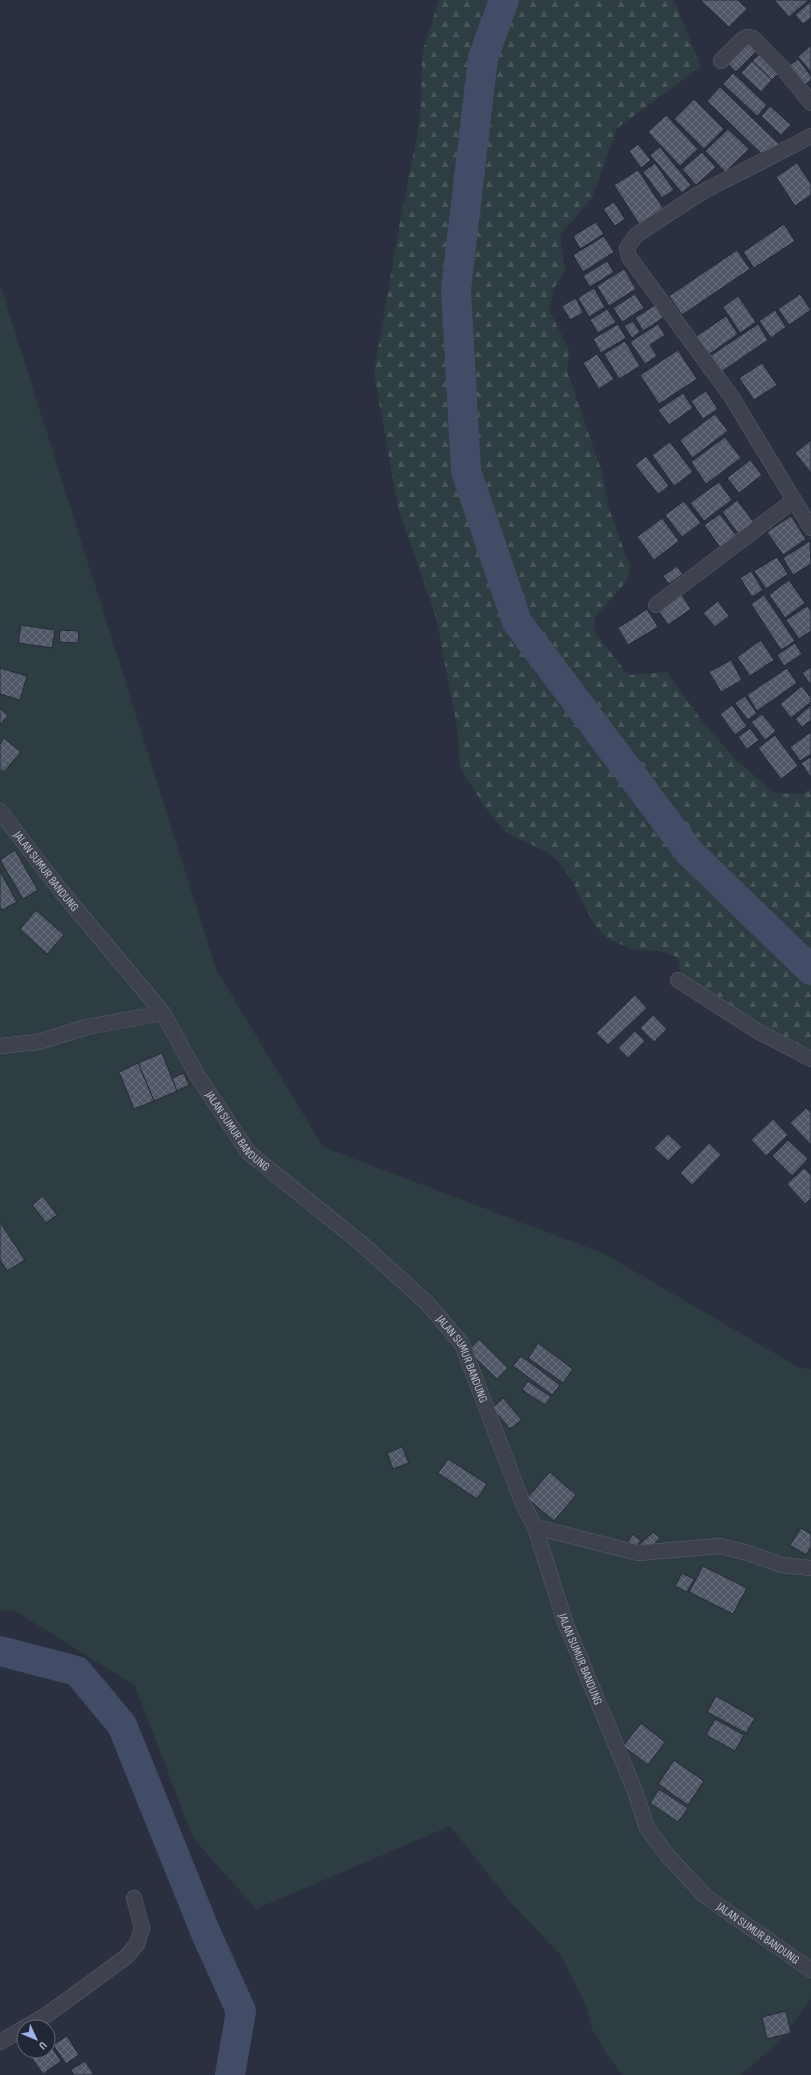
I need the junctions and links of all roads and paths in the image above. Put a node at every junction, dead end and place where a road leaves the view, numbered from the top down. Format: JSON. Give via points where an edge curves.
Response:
{"nodes":[{"id":1,"x":722,"y":61,"type":"dead end"},
{"id":2,"x":811,"y":103,"type":"edge"},
{"id":3,"x":811,"y":136,"type":"edge"},
{"id":4,"x":794,"y":500,"type":"junction"},
{"id":5,"x":811,"y":528,"type":"edge"},
{"id":6,"x":656,"y":605,"type":"dead end"},
{"id":7,"x":0,"y":811,"type":"edge"},
{"id":8,"x":678,"y":980,"type":"dead end"},
{"id":9,"x":163,"y":1013,"type":"junction"},
{"id":10,"x":0,"y":1046,"type":"edge"},
{"id":11,"x":811,"y":1058,"type":"edge"},
{"id":12,"x":535,"y":1528,"type":"junction"},
{"id":13,"x":811,"y":1568,"type":"edge"},
{"id":14,"x":134,"y":1898,"type":"dead end"},
{"id":15,"x":811,"y":1970,"type":"edge"},
{"id":16,"x":40,"y":2019,"type":"edge"},
{"id":17,"x":16,"y":2033,"type":"edge"},
{"id":18,"x":0,"y":2042,"type":"edge"}],
"edges":[{"from":1,"to":2,"type":"street","via":[[743,39],[753,38]]},
{"from":3,"to":4,"type":"street","via":[[702,192],[636,235],[627,248],[629,257],[731,396]]},
{"from":4,"to":5,"type":"street"},
{"from":4,"to":6,"type":"street"},
{"from":7,"to":9,"type":"street","name":"JALAN SUMUR BANDUNG"},
{"from":8,"to":11,"type":"street","via":[[759,1032]]},
{"from":9,"to":10,"type":"street","via":[[87,1027],[38,1042]]},
{"from":9,"to":12,"type":"street","name":"JALAN SUMUR BANDUNG","via":[[197,1075],[250,1154],[362,1244],[427,1303],[462,1344],[523,1504]]},
{"from":12,"to":13,"type":"street","via":[[638,1553],[719,1546],[782,1565]]},
{"from":12,"to":15,"type":"street","name":"JALAN SUMUR BANDUNG","via":[[565,1622],[613,1737],[647,1828],[704,1896]]},
{"from":14,"to":16,"type":"street","via":[[142,1928],[137,1944],[120,1961]]},
{"from":17,"to":18,"type":"street"}]}
